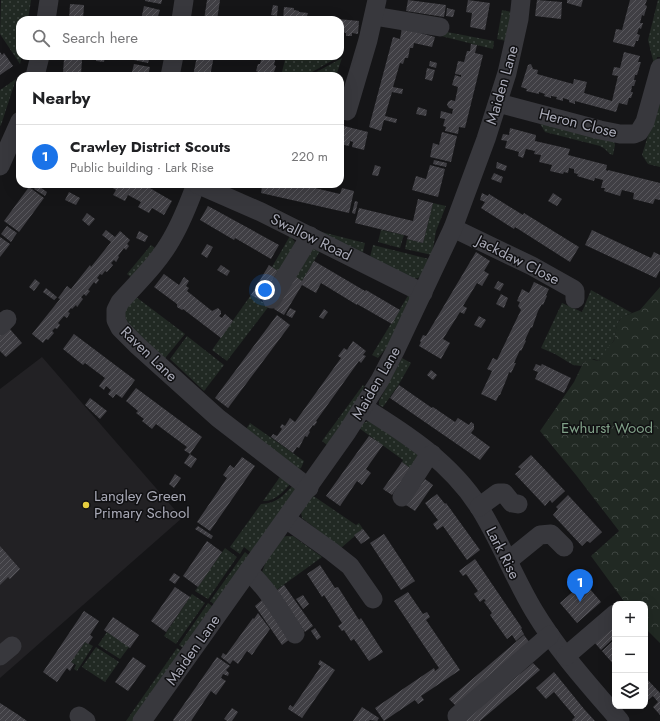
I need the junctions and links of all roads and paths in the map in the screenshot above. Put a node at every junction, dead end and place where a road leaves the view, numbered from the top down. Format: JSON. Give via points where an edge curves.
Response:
{"nodes":[{"id":1,"x":49,"y":0,"type":"edge"},
{"id":2,"x":184,"y":0,"type":"edge"},
{"id":3,"x":521,"y":0,"type":"edge"},
{"id":4,"x":376,"y":8,"type":"edge"},
{"id":5,"x":47,"y":16,"type":"edge"},
{"id":6,"x":182,"y":16,"type":"edge"},
{"id":7,"x":440,"y":27,"type":"dead end"},
{"id":8,"x":39,"y":60,"type":"edge"},
{"id":9,"x":173,"y":60,"type":"edge"},
{"id":10,"x":660,"y":68,"type":"edge"},
{"id":11,"x":36,"y":72,"type":"edge"},
{"id":12,"x":171,"y":72,"type":"edge"},
{"id":13,"x":498,"y":103,"type":"junction"},
{"id":14,"x":347,"y":112,"type":"dead end"},
{"id":15,"x":16,"y":130,"type":"edge"},
{"id":16,"x":0,"y":166,"type":"edge"},
{"id":17,"x":195,"y":188,"type":"edge"},
{"id":18,"x":206,"y":188,"type":"edge"},
{"id":19,"x":453,"y":228,"type":"junction"},
{"id":20,"x":310,"y":236,"type":"junction"},
{"id":21,"x":423,"y":293,"type":"junction"},
{"id":22,"x":272,"y":299,"type":"dead end"},
{"id":23,"x":575,"y":299,"type":"dead end"},
{"id":24,"x":363,"y":407,"type":"junction"},
{"id":25,"x":432,"y":454,"type":"junction"},
{"id":26,"x":309,"y":488,"type":"junction"},
{"id":27,"x":402,"y":497,"type":"dead end"},
{"id":28,"x":518,"y":504,"type":"dead end"},
{"id":29,"x":479,"y":507,"type":"junction"},
{"id":30,"x":286,"y":519,"type":"junction"},
{"id":31,"x":564,"y":547,"type":"dead end"},
{"id":32,"x":508,"y":560,"type":"junction"},
{"id":33,"x":248,"y":571,"type":"junction"},
{"id":34,"x":373,"y":599,"type":"dead end"},
{"id":35,"x":612,"y":617,"type":"edge"},
{"id":36,"x":295,"y":634,"type":"dead end"},
{"id":37,"x":550,"y":635,"type":"junction"},
{"id":38,"x":566,"y":656,"type":"junction"},
{"id":39,"x":457,"y":716,"type":"dead end"},
{"id":40,"x":143,"y":721,"type":"edge"},
{"id":41,"x":620,"y":721,"type":"edge"}],
"edges":[{"from":1,"to":5,"type":"street"},
{"from":2,"to":6,"type":"street"},
{"from":3,"to":13,"type":"street","name":"Maiden Lane","via":[[514,44]]},
{"from":4,"to":7,"type":"street"},
{"from":4,"to":14,"type":"street"},
{"from":8,"to":11,"type":"street"},
{"from":9,"to":12,"type":"street"},
{"from":10,"to":13,"type":"street","name":"Heron Close","via":[[646,122],[639,132],[634,134],[600,130]]},
{"from":13,"to":19,"type":"street","name":"Maiden Lane"},
{"from":15,"to":16,"type":"street"},
{"from":17,"to":26,"type":"street","name":"Raven Lane","via":[[171,241],[120,302],[116,310],[116,320],[120,328],[138,346],[189,392]]},
{"from":18,"to":20,"type":"street","name":"Swallow Road"},
{"from":19,"to":21,"type":"street","name":"Maiden Lane"},
{"from":19,"to":23,"type":"street","name":"Jackdaw Close","via":[[573,289]]},
{"from":20,"to":21,"type":"street","name":"Swallow Road"},
{"from":20,"to":22,"type":"street"},
{"from":21,"to":24,"type":"street","name":"Maiden Lane","via":[[395,351]]},
{"from":24,"to":25,"type":"street","name":"Lark Rise"},
{"from":24,"to":26,"type":"street","name":"Maiden Lane"},
{"from":25,"to":27,"type":"street"},
{"from":25,"to":29,"type":"street","name":"Lark Rise","via":[[465,488]]},
{"from":26,"to":30,"type":"street","name":"Maiden Lane"},
{"from":28,"to":29,"type":"street","via":[[512,503],[504,493],[498,493]]},
{"from":29,"to":32,"type":"street","name":"Lark Rise"},
{"from":30,"to":33,"type":"street","name":"Maiden Lane"},
{"from":30,"to":34,"type":"street","via":[[350,566]]},
{"from":31,"to":32,"type":"street","via":[[551,534],[540,535]]},
{"from":32,"to":37,"type":"street","name":"Lark Rise","via":[[531,607]]},
{"from":33,"to":36,"type":"street","via":[[269,593]]},
{"from":33,"to":40,"type":"street","name":"Maiden Lane"},
{"from":35,"to":38,"type":"street"},
{"from":37,"to":38,"type":"street","name":"Lark Rise"},
{"from":37,"to":39,"type":"street"},
{"from":38,"to":41,"type":"street","name":"Lark Rise"}]}
